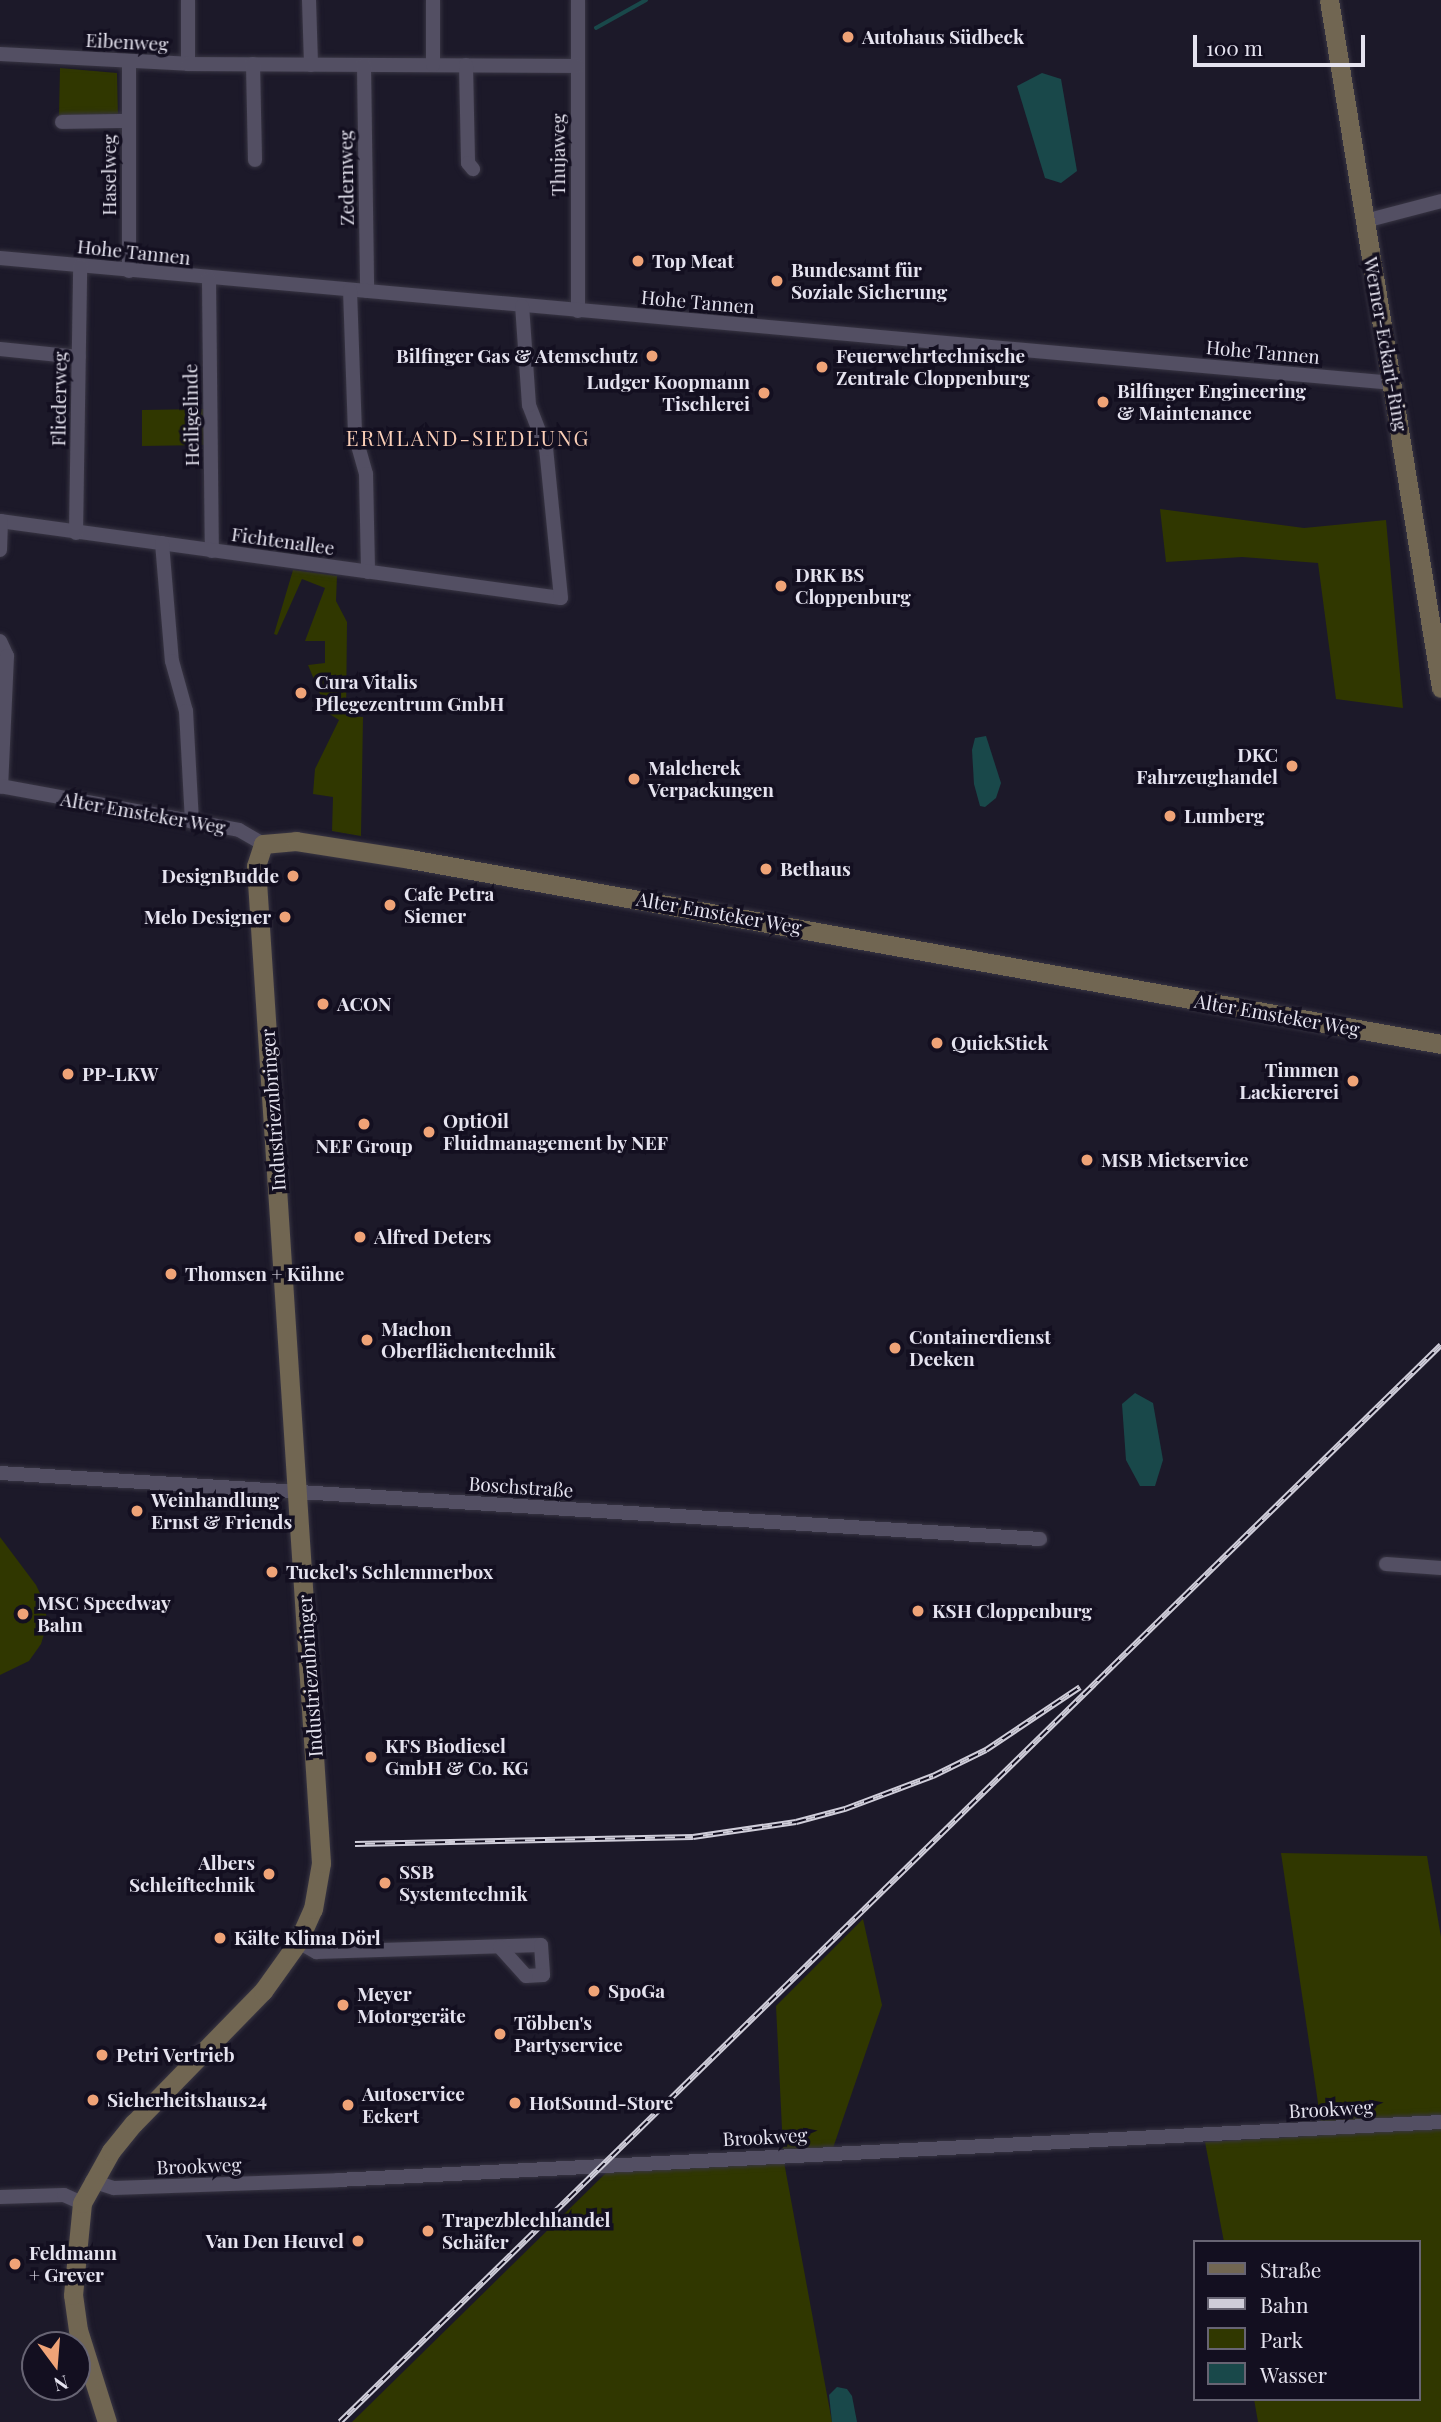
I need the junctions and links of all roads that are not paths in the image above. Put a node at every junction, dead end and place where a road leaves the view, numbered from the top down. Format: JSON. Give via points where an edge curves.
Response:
{"nodes":[{"id":1,"x":188,"y":0,"type":"edge"},
{"id":2,"x":309,"y":0,"type":"edge"},
{"id":3,"x":433,"y":0,"type":"edge"},
{"id":4,"x":578,"y":0,"type":"edge"},
{"id":5,"x":1329,"y":0,"type":"edge"},
{"id":6,"x":0,"y":54,"type":"edge"},
{"id":7,"x":130,"y":62,"type":"junction"},
{"id":8,"x":188,"y":64,"type":"junction"},
{"id":9,"x":253,"y":64,"type":"junction"},
{"id":10,"x":312,"y":65,"type":"junction"},
{"id":11,"x":364,"y":65,"type":"junction"},
{"id":12,"x":433,"y":65,"type":"junction"},
{"id":13,"x":466,"y":65,"type":"junction"},
{"id":14,"x":577,"y":66,"type":"junction"},
{"id":15,"x":129,"y":121,"type":"junction"},
{"id":16,"x":62,"y":122,"type":"dead end"},
{"id":17,"x":254,"y":160,"type":"dead end"},
{"id":18,"x":473,"y":169,"type":"dead end"},
{"id":19,"x":1441,"y":201,"type":"edge"},
{"id":20,"x":1365,"y":221,"type":"junction"},
{"id":21,"x":0,"y":258,"type":"edge"},
{"id":22,"x":80,"y":266,"type":"junction"},
{"id":23,"x":129,"y":271,"type":"junction"},
{"id":24,"x":209,"y":279,"type":"junction"},
{"id":25,"x":349,"y":290,"type":"junction"},
{"id":26,"x":367,"y":291,"type":"junction"},
{"id":27,"x":522,"y":306,"type":"junction"},
{"id":28,"x":578,"y":311,"type":"junction"},
{"id":29,"x":0,"y":349,"type":"edge"},
{"id":30,"x":79,"y":357,"type":"junction"},
{"id":31,"x":1393,"y":383,"type":"junction"},
{"id":32,"x":1,"y":521,"type":"edge"},
{"id":33,"x":76,"y":533,"type":"junction"},
{"id":34,"x":162,"y":543,"type":"junction"},
{"id":35,"x":0,"y":550,"type":"edge"},
{"id":36,"x":212,"y":551,"type":"junction"},
{"id":37,"x":368,"y":572,"type":"junction"},
{"id":38,"x":0,"y":642,"type":"edge"},
{"id":39,"x":1441,"y":688,"type":"edge"},
{"id":40,"x":0,"y":786,"type":"edge"},
{"id":41,"x":192,"y":821,"type":"junction"},
{"id":42,"x":263,"y":844,"type":"junction"},
{"id":43,"x":1441,"y":1044,"type":"edge"},
{"id":44,"x":0,"y":1472,"type":"edge"},
{"id":45,"x":298,"y":1492,"type":"junction"},
{"id":46,"x":1040,"y":1539,"type":"dead end"},
{"id":47,"x":1386,"y":1564,"type":"dead end"},
{"id":48,"x":1441,"y":1568,"type":"edge"},
{"id":49,"x":298,"y":1942,"type":"junction"},
{"id":50,"x":500,"y":1947,"type":"dead end"},
{"id":51,"x":1441,"y":2123,"type":"edge"},
{"id":52,"x":92,"y":2181,"type":"junction"},
{"id":53,"x":0,"y":2197,"type":"edge"},
{"id":54,"x":82,"y":2203,"type":"junction"},
{"id":55,"x":107,"y":2422,"type":"edge"}],
"edges":[{"from":1,"to":8,"type":"street"},
{"from":2,"to":10,"type":"street"},
{"from":3,"to":12,"type":"street"},
{"from":4,"to":14,"type":"street","name":"Thujaweg"},
{"from":5,"to":20,"type":"street","name":"Werner-Eckart-Ring"},
{"from":6,"to":7,"type":"street","name":"Eibenweg"},
{"from":7,"to":8,"type":"street","name":"Eibenweg"},
{"from":7,"to":15,"type":"street","name":"Haselweg"},
{"from":8,"to":9,"type":"street","name":"Eibenweg"},
{"from":9,"to":10,"type":"street","name":"Eibenweg"},
{"from":9,"to":17,"type":"street"},
{"from":10,"to":11,"type":"street","name":"Eibenweg"},
{"from":11,"to":12,"type":"street","name":"Eibenweg"},
{"from":11,"to":26,"type":"street","name":"Zedernweg"},
{"from":12,"to":13,"type":"street","name":"Eibenweg"},
{"from":13,"to":14,"type":"street","name":"Eibenweg"},
{"from":13,"to":18,"type":"street","via":[[468,163]]},
{"from":14,"to":28,"type":"street","name":"Thujaweg"},
{"from":15,"to":16,"type":"street","name":"Haselweg"},
{"from":15,"to":23,"type":"street","name":"Haselweg"},
{"from":19,"to":20,"type":"street"},
{"from":20,"to":31,"type":"street","name":"Werner-Eckart-Ring"},
{"from":21,"to":22,"type":"street","name":"Hohe Tannen"},
{"from":22,"to":23,"type":"street","name":"Hohe Tannen"},
{"from":22,"to":30,"type":"street","name":"Fliederweg"},
{"from":23,"to":24,"type":"street","name":"Hohe Tannen"},
{"from":24,"to":25,"type":"street","name":"Hohe Tannen"},
{"from":24,"to":36,"type":"street","name":"Heiligelinde"},
{"from":25,"to":26,"type":"street","name":"Hohe Tannen"},
{"from":25,"to":37,"type":"street","via":[[355,435],[366,474]]},
{"from":26,"to":27,"type":"street","name":"Hohe Tannen"},
{"from":27,"to":28,"type":"street","name":"Hohe Tannen"},
{"from":27,"to":37,"type":"street","name":"Fichtenallee","via":[[529,405],[546,449],[561,598]]},
{"from":28,"to":31,"type":"street","name":"Hohe Tannen"},
{"from":29,"to":30,"type":"street"},
{"from":30,"to":33,"type":"street","name":"Fliederweg"},
{"from":31,"to":39,"type":"street","name":"Werner-Eckart-Ring"},
{"from":32,"to":33,"type":"street","name":"Fichtenallee"},
{"from":32,"to":35,"type":"street"},
{"from":33,"to":34,"type":"street","name":"Fichtenallee"},
{"from":34,"to":36,"type":"street","name":"Fichtenallee"},
{"from":34,"to":41,"type":"street","via":[[172,661],[186,711]]},
{"from":36,"to":37,"type":"street","name":"Fichtenallee"},
{"from":38,"to":40,"type":"street","via":[[7,656]]},
{"from":40,"to":41,"type":"street","name":"Alter Emsteker Weg"},
{"from":41,"to":42,"type":"street","name":"Alter Emsteker Weg","via":[[239,830]]},
{"from":42,"to":43,"type":"street","name":"Alter Emsteker Weg","via":[[296,841],[423,861]]},
{"from":42,"to":45,"type":"street","name":"Industriezubringer","via":[[256,866]]},
{"from":44,"to":45,"type":"street","name":"Boschstraße"},
{"from":45,"to":46,"type":"street","name":"Boschstraße"},
{"from":45,"to":49,"type":"street","name":"Industriezubringer","via":[[321,1863],[313,1909]]},
{"from":47,"to":48,"type":"street"},
{"from":49,"to":50,"type":"street","via":[[316,1952]]},
{"from":49,"to":52,"type":"street","name":"Industriezubringer","via":[[263,1990],[134,2123]]},
{"from":51,"to":52,"type":"street","name":"Brookweg","via":[[312,2181],[114,2188]]},
{"from":52,"to":54,"type":"street","name":"Industriezubringer"},
{"from":53,"to":54,"type":"street","via":[[64,2195]]},
{"from":54,"to":55,"type":"street","name":"Industriezubringer","via":[[73,2295],[78,2330]]}]}
